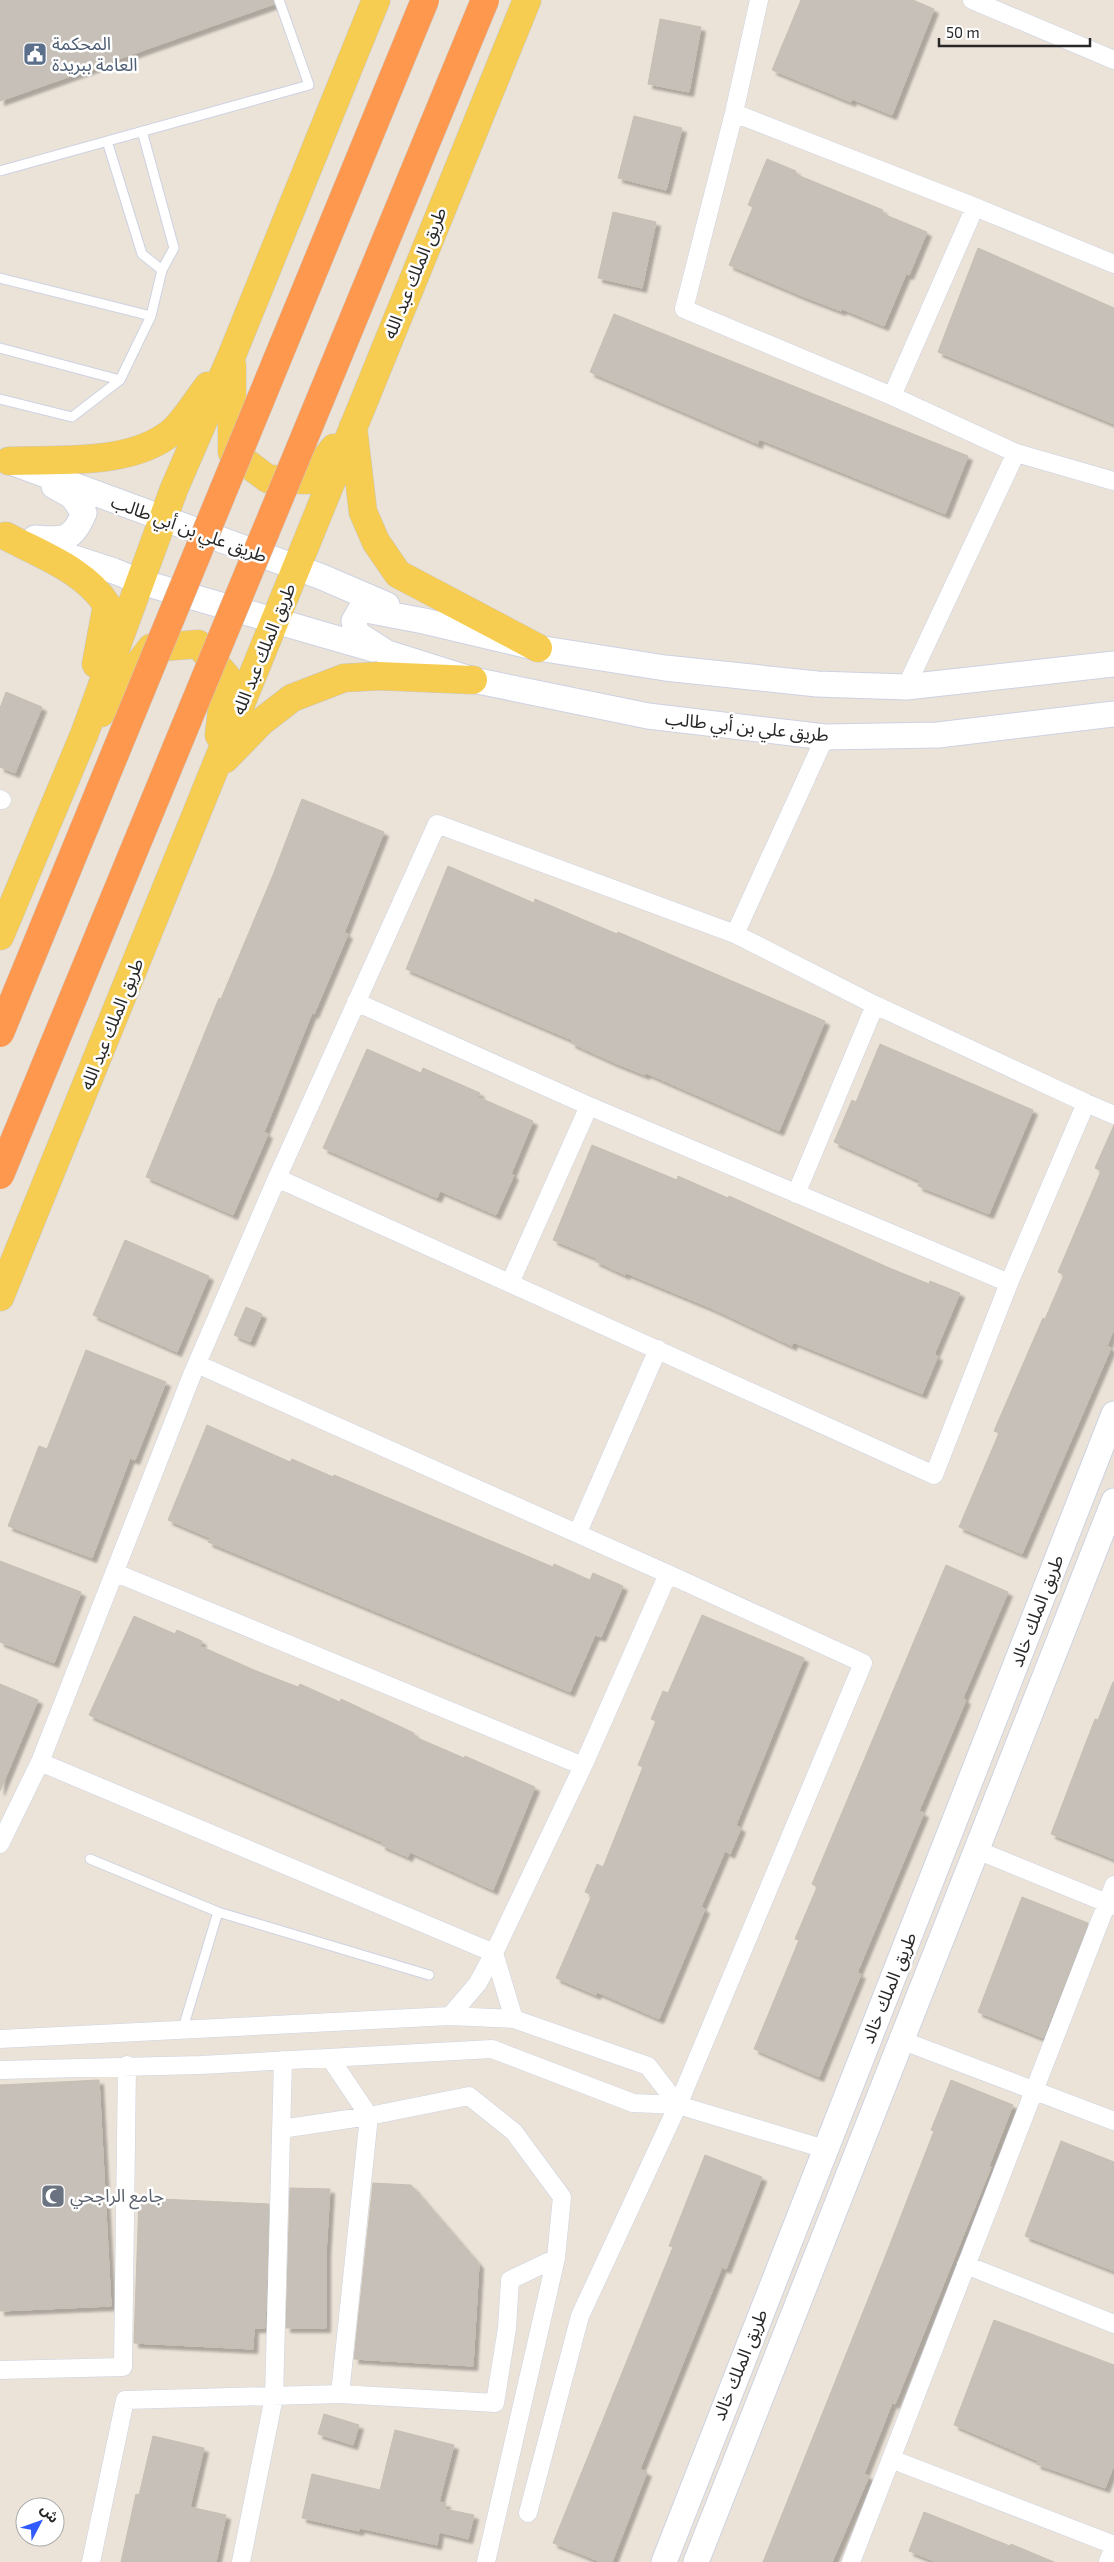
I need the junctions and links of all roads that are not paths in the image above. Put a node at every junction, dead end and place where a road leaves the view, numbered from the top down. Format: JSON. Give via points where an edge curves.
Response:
{"nodes":[{"id":1,"x":279,"y":0,"type":"edge"},
{"id":2,"x":376,"y":0,"type":"edge"},
{"id":3,"x":425,"y":0,"type":"edge"},
{"id":4,"x":485,"y":0,"type":"edge"},
{"id":5,"x":527,"y":0,"type":"edge"},
{"id":6,"x":759,"y":0,"type":"edge"},
{"id":7,"x":972,"y":0,"type":"edge"},
{"id":8,"x":1006,"y":7,"type":"edge"},
{"id":9,"x":1114,"y":60,"type":"edge"},
{"id":10,"x":734,"y":113,"type":"junction"},
{"id":11,"x":142,"y":131,"type":"junction"},
{"id":12,"x":107,"y":141,"type":"junction"},
{"id":13,"x":0,"y":170,"type":"edge"},
{"id":14,"x":975,"y":206,"type":"junction"},
{"id":15,"x":1114,"y":264,"type":"edge"},
{"id":16,"x":162,"y":270,"type":"junction"},
{"id":17,"x":0,"y":278,"type":"edge"},
{"id":18,"x":151,"y":316,"type":"junction"},
{"id":19,"x":0,"y":348,"type":"edge"},
{"id":20,"x":232,"y":355,"type":"junction"},
{"id":21,"x":120,"y":380,"type":"junction"},
{"id":22,"x":892,"y":396,"type":"junction"},
{"id":23,"x":0,"y":399,"type":"edge"},
{"id":24,"x":352,"y":424,"type":"junction"},
{"id":25,"x":1016,"y":453,"type":"junction"},
{"id":26,"x":5,"y":460,"type":"edge"},
{"id":27,"x":1114,"y":481,"type":"edge"},
{"id":28,"x":165,"y":520,"type":"junction"},
{"id":29,"x":3,"y":535,"type":"edge"},
{"id":30,"x":295,"y":568,"type":"junction"},
{"id":31,"x":141,"y":582,"type":"junction"},
{"id":32,"x":276,"y":620,"type":"junction"},
{"id":33,"x":424,"y":621,"type":"junction"},
{"id":34,"x":538,"y":648,"type":"junction"},
{"id":35,"x":387,"y":653,"type":"junction"},
{"id":36,"x":1114,"y":664,"type":"edge"},
{"id":37,"x":473,"y":680,"type":"junction"},
{"id":38,"x":906,"y":687,"type":"junction"},
{"id":39,"x":1114,"y":714,"type":"edge"},
{"id":40,"x":84,"y":735,"type":"junction"},
{"id":41,"x":825,"y":737,"type":"junction"},
{"id":42,"x":216,"y":769,"type":"junction"},
{"id":43,"x":735,"y":934,"type":"junction"},
{"id":44,"x":0,"y":936,"type":"edge"},
{"id":45,"x":356,"y":1002,"type":"junction"},
{"id":46,"x":875,"y":1005,"type":"junction"},
{"id":47,"x":0,"y":1033,"type":"edge"},
{"id":48,"x":1086,"y":1103,"type":"junction"},
{"id":49,"x":589,"y":1106,"type":"junction"},
{"id":50,"x":1114,"y":1115,"type":"edge"},
{"id":51,"x":0,"y":1175,"type":"edge"},
{"id":52,"x":277,"y":1178,"type":"junction"},
{"id":53,"x":796,"y":1194,"type":"junction"},
{"id":54,"x":510,"y":1283,"type":"junction"},
{"id":55,"x":1009,"y":1283,"type":"junction"},
{"id":56,"x":0,"y":1297,"type":"edge"},
{"id":57,"x":658,"y":1348,"type":"junction"},
{"id":58,"x":197,"y":1364,"type":"junction"},
{"id":59,"x":1114,"y":1414,"type":"edge"},
{"id":60,"x":1114,"y":1501,"type":"edge"},
{"id":61,"x":578,"y":1532,"type":"junction"},
{"id":62,"x":116,"y":1573,"type":"junction"},
{"id":63,"x":668,"y":1574,"type":"junction"},
{"id":64,"x":40,"y":1762,"type":"junction"},
{"id":65,"x":583,"y":1766,"type":"junction"},
{"id":66,"x":0,"y":1844,"type":"edge"},
{"id":67,"x":976,"y":1850,"type":"junction"},
{"id":68,"x":90,"y":1859,"type":"dead end"},
{"id":69,"x":1114,"y":1885,"type":"edge"},
{"id":70,"x":1111,"y":1904,"type":"edge"},
{"id":71,"x":218,"y":1912,"type":"junction"},
{"id":72,"x":494,"y":1953,"type":"junction"},
{"id":73,"x":429,"y":1975,"type":"dead end"},
{"id":74,"x":450,"y":2016,"type":"junction"},
{"id":75,"x":514,"y":2019,"type":"junction"},
{"id":76,"x":183,"y":2028,"type":"junction"},
{"id":77,"x":0,"y":2039,"type":"edge"},
{"id":78,"x":902,"y":2040,"type":"junction"},
{"id":79,"x":330,"y":2058,"type":"junction"},
{"id":80,"x":283,"y":2060,"type":"junction"},
{"id":81,"x":127,"y":2065,"type":"junction"},
{"id":82,"x":0,"y":2070,"type":"edge"},
{"id":83,"x":1034,"y":2091,"type":"junction"},
{"id":84,"x":678,"y":2105,"type":"junction"},
{"id":85,"x":368,"y":2116,"type":"junction"},
{"id":86,"x":1114,"y":2121,"type":"edge"},
{"id":87,"x":281,"y":2129,"type":"junction"},
{"id":88,"x":825,"y":2149,"type":"junction"},
{"id":89,"x":556,"y":2258,"type":"junction"},
{"id":90,"x":966,"y":2266,"type":"junction"},
{"id":91,"x":1114,"y":2324,"type":"edge"},
{"id":92,"x":0,"y":2370,"type":"edge"},
{"id":93,"x":340,"y":2394,"type":"junction"},
{"id":94,"x":274,"y":2396,"type":"junction"},
{"id":95,"x":891,"y":2458,"type":"junction"},
{"id":96,"x":528,"y":2512,"type":"dead end"},
{"id":97,"x":1114,"y":2546,"type":"edge"},
{"id":98,"x":91,"y":2562,"type":"edge"},
{"id":99,"x":241,"y":2562,"type":"edge"},
{"id":100,"x":486,"y":2562,"type":"edge"},
{"id":101,"x":664,"y":2562,"type":"edge"},
{"id":102,"x":696,"y":2562,"type":"edge"},
{"id":103,"x":851,"y":2562,"type":"edge"},
{"id":104,"x":1108,"y":2562,"type":"edge"}],
"edges":[{"from":1,"to":11,"type":"lane","via":[[310,85]]},
{"from":2,"to":20,"type":"main road"},
{"from":3,"to":47,"type":"highway","bridge":true},
{"from":4,"to":51,"type":"highway","bridge":true},
{"from":5,"to":24,"type":"main road","name":"طريق الملك عبد الله"},
{"from":6,"to":10,"type":"street"},
{"from":7,"to":8,"type":"street"},
{"from":8,"to":9,"type":"street"},
{"from":10,"to":14,"type":"street"},
{"from":10,"to":22,"type":"street","via":[[684,310]]},
{"from":11,"to":12,"type":"lane"},
{"from":11,"to":16,"type":"lane","via":[[174,248]]},
{"from":12,"to":13,"type":"lane"},
{"from":12,"to":16,"type":"lane","via":[[142,254]]},
{"from":14,"to":15,"type":"street"},
{"from":14,"to":22,"type":"street"},
{"from":16,"to":18,"type":"lane"},
{"from":17,"to":18,"type":"lane"},
{"from":18,"to":21,"type":"lane"},
{"from":19,"to":21,"type":"lane"},
{"from":20,"to":24,"type":"main road","via":[[232,452],[268,478],[308,480]]},
{"from":20,"to":26,"type":"main road","via":[[173,431],[152,444],[116,457]]},
{"from":20,"to":28,"type":"main road","via":[[174,490]]},
{"from":21,"to":23,"type":"lane","via":[[72,417]]},
{"from":22,"to":25,"type":"street"},
{"from":24,"to":30,"type":"main road","name":"طريق الملك عبد الله"},
{"from":24,"to":34,"type":"main road","via":[[364,512],[376,542],[398,574]]},
{"from":25,"to":27,"type":"street"},
{"from":25,"to":38,"type":"street"},
{"from":26,"to":28,"type":"main road","name":"طريق علي بن أبي طالب"},
{"from":26,"to":29,"type":"main road","name":"طريق علي بن أبي طالب","via":[[72,496],[84,513],[77,529],[63,540]]},
{"from":28,"to":30,"type":"main road","name":"طريق علي بن أبي طالب"},
{"from":28,"to":31,"type":"main road"},
{"from":29,"to":31,"type":"main road","name":"طريق علي بن أبي طالب"},
{"from":29,"to":40,"type":"main road","via":[[74,572],[99,592],[107,605]]},
{"from":30,"to":32,"type":"main road","name":"طريق الملك عبد الله"},
{"from":30,"to":33,"type":"main road","name":"طريق علي بن أبي طالب"},
{"from":31,"to":32,"type":"main road","name":"طريق علي بن أبي طالب"},
{"from":31,"to":40,"type":"main road"},
{"from":32,"to":35,"type":"main road","name":"طريق علي بن أبي طالب"},
{"from":32,"to":42,"type":"main road","name":"طريق الملك عبد الله"},
{"from":33,"to":34,"type":"main road","name":"طريق علي بن أبي طالب"},
{"from":33,"to":35,"type":"main road","name":"طريق علي بن أبي طالب","via":[[361,609],[354,621],[356,633]]},
{"from":34,"to":38,"type":"main road","name":"طريق علي بن أبي طالب","via":[[665,668],[817,684]]},
{"from":35,"to":37,"type":"main road","name":"طريق علي بن أبي طالب"},
{"from":36,"to":38,"type":"main road","name":"طريق علي بن أبي طالب"},
{"from":37,"to":41,"type":"main road","name":"طريق علي بن أبي طالب","via":[[648,716]]},
{"from":37,"to":42,"type":"main road","via":[[379,676],[344,678],[292,698],[261,722]]},
{"from":39,"to":41,"type":"main road","name":"طريق علي بن أبي طالب","via":[[938,735]]},
{"from":40,"to":42,"type":"main road","via":[[151,648],[198,644],[226,676]]},
{"from":40,"to":44,"type":"main road"},
{"from":41,"to":43,"type":"street"},
{"from":42,"to":56,"type":"main road","name":"طريق الملك عبد الله"},
{"from":43,"to":45,"type":"street","via":[[437,824]]},
{"from":43,"to":46,"type":"street"},
{"from":45,"to":49,"type":"street"},
{"from":45,"to":52,"type":"street"},
{"from":46,"to":48,"type":"street"},
{"from":46,"to":53,"type":"street"},
{"from":48,"to":50,"type":"street"},
{"from":48,"to":55,"type":"street"},
{"from":49,"to":53,"type":"street"},
{"from":49,"to":54,"type":"street"},
{"from":52,"to":54,"type":"street"},
{"from":52,"to":58,"type":"street"},
{"from":53,"to":55,"type":"street"},
{"from":54,"to":57,"type":"street"},
{"from":55,"to":57,"type":"street","via":[[934,1475]]},
{"from":57,"to":61,"type":"street"},
{"from":58,"to":61,"type":"street"},
{"from":58,"to":62,"type":"street"},
{"from":59,"to":88,"type":"main road","name":"طريق الملك خالد"},
{"from":60,"to":67,"type":"main road","name":"طريق الملك خالد"},
{"from":61,"to":63,"type":"street"},
{"from":62,"to":64,"type":"street"},
{"from":62,"to":65,"type":"street"},
{"from":63,"to":65,"type":"street"},
{"from":63,"to":84,"type":"street","via":[[863,1663]]},
{"from":64,"to":66,"type":"street"},
{"from":64,"to":72,"type":"street"},
{"from":65,"to":72,"type":"street"},
{"from":67,"to":70,"type":"street"},
{"from":67,"to":78,"type":"main road","name":"طريق الملك خالد"},
{"from":68,"to":71,"type":"lane"},
{"from":69,"to":70,"type":"street"},
{"from":70,"to":83,"type":"street"},
{"from":71,"to":73,"type":"lane"},
{"from":71,"to":76,"type":"lane"},
{"from":72,"to":74,"type":"street","via":[[478,1983]]},
{"from":72,"to":75,"type":"street"},
{"from":74,"to":75,"type":"street"},
{"from":74,"to":76,"type":"street"},
{"from":75,"to":84,"type":"street","via":[[648,2066]]},
{"from":76,"to":77,"type":"street"},
{"from":78,"to":83,"type":"street"},
{"from":78,"to":102,"type":"main road","name":"طريق الملك خالد"},
{"from":79,"to":80,"type":"street"},
{"from":79,"to":84,"type":"street","via":[[492,2049],[633,2103]]},
{"from":79,"to":85,"type":"street"},
{"from":80,"to":81,"type":"street"},
{"from":80,"to":87,"type":"street"},
{"from":81,"to":82,"type":"street"},
{"from":81,"to":92,"type":"street","via":[[123,2367]]},
{"from":83,"to":86,"type":"street"},
{"from":83,"to":90,"type":"street"},
{"from":84,"to":88,"type":"street"},
{"from":84,"to":96,"type":"street","via":[[580,2316]]},
{"from":85,"to":87,"type":"street"},
{"from":85,"to":89,"type":"street","via":[[469,2096],[514,2132],[562,2197]]},
{"from":85,"to":93,"type":"street"},
{"from":87,"to":94,"type":"street"},
{"from":88,"to":101,"type":"main road","name":"طريق الملك خالد"},
{"from":89,"to":93,"type":"street","via":[[510,2280],[507,2328],[495,2403]]},
{"from":89,"to":100,"type":"street"},
{"from":90,"to":91,"type":"street"},
{"from":90,"to":95,"type":"street"},
{"from":93,"to":94,"type":"street"},
{"from":94,"to":98,"type":"street","via":[[126,2400]]},
{"from":94,"to":99,"type":"street"},
{"from":95,"to":97,"type":"street"},
{"from":95,"to":103,"type":"street"},
{"from":97,"to":104,"type":"street"}]}
